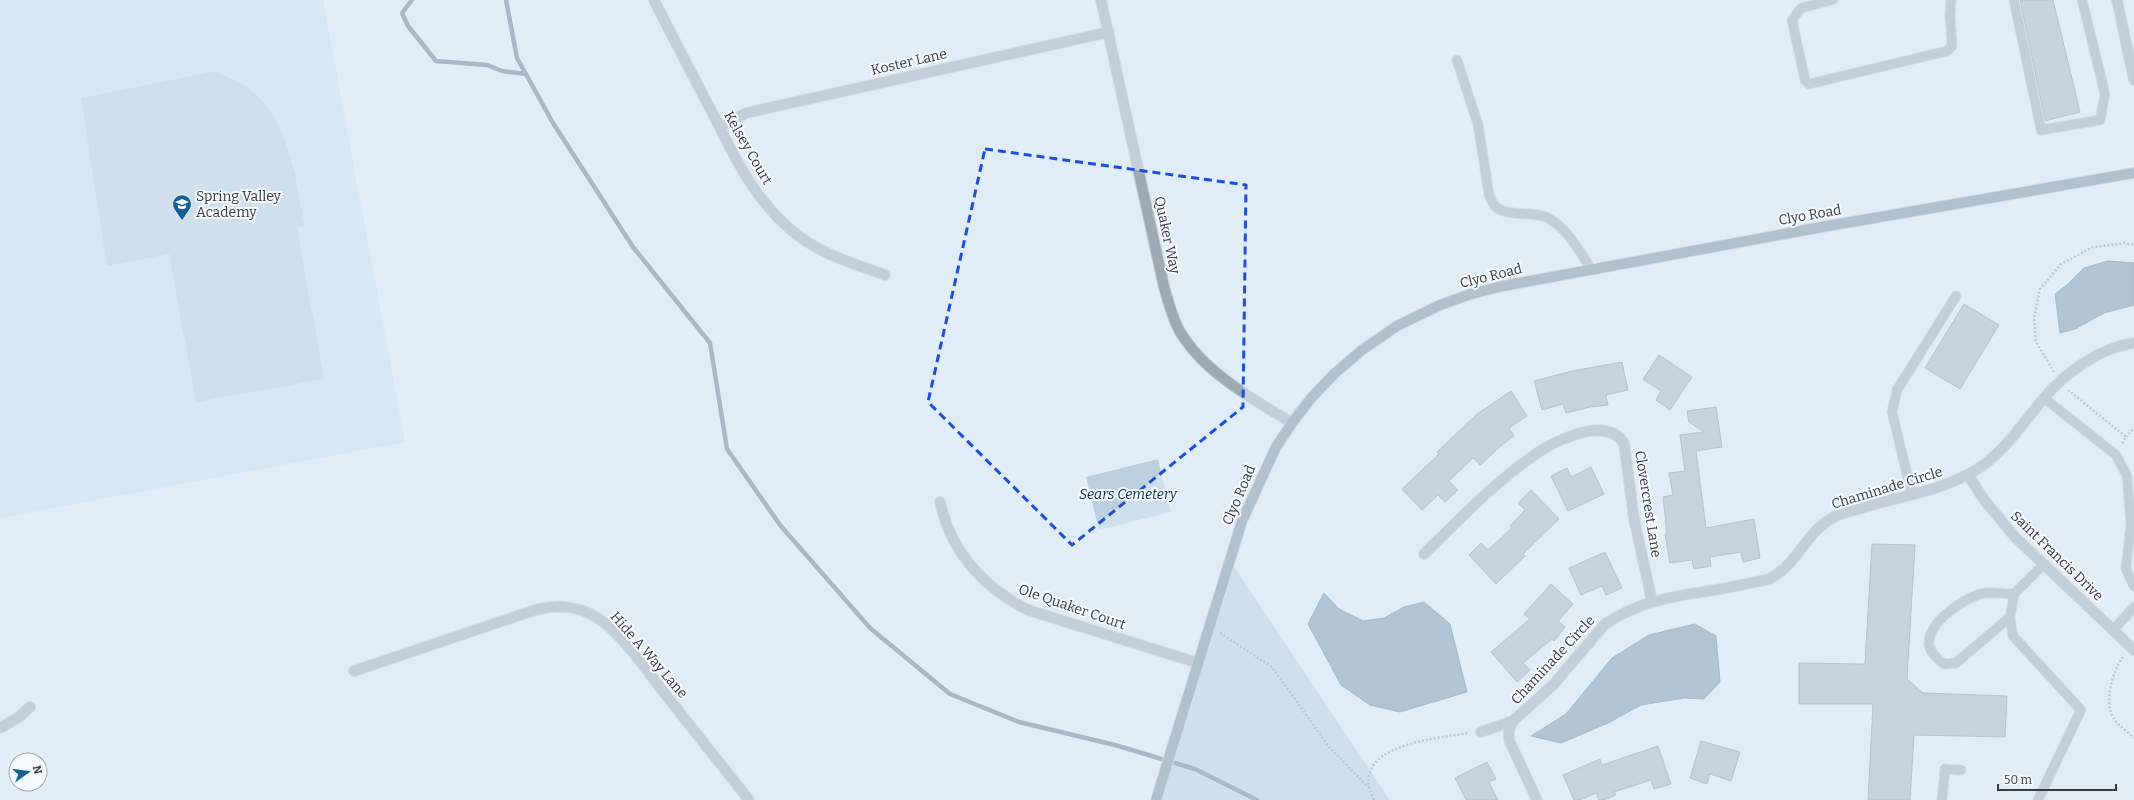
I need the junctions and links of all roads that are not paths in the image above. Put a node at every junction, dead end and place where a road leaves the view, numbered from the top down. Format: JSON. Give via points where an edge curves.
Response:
{"nodes":[{"id":1,"x":654,"y":0,"type":"edge"},
{"id":2,"x":1102,"y":0,"type":"edge"},
{"id":3,"x":1832,"y":0,"type":"edge"},
{"id":4,"x":1951,"y":0,"type":"edge"},
{"id":5,"x":2014,"y":0,"type":"edge"},
{"id":6,"x":2082,"y":0,"type":"edge"},
{"id":7,"x":2117,"y":0,"type":"edge"},
{"id":8,"x":1109,"y":32,"type":"junction"},
{"id":9,"x":1458,"y":60,"type":"dead end"},
{"id":10,"x":2134,"y":80,"type":"edge"},
{"id":11,"x":720,"y":127,"type":"junction"},
{"id":12,"x":2134,"y":174,"type":"edge"},
{"id":13,"x":1591,"y":269,"type":"junction"},
{"id":14,"x":886,"y":275,"type":"dead end"},
{"id":15,"x":1956,"y":296,"type":"dead end"},
{"id":16,"x":2134,"y":343,"type":"edge"},
{"id":17,"x":2044,"y":398,"type":"junction"},
{"id":18,"x":1292,"y":423,"type":"junction"},
{"id":19,"x":1968,"y":475,"type":"junction"},
{"id":20,"x":1912,"y":495,"type":"junction"},
{"id":21,"x":940,"y":502,"type":"dead end"},
{"id":22,"x":1424,"y":554,"type":"dead end"},
{"id":23,"x":2044,"y":564,"type":"junction"},
{"id":24,"x":2134,"y":586,"type":"edge"},
{"id":25,"x":2014,"y":594,"type":"junction"},
{"id":26,"x":1652,"y":601,"type":"junction"},
{"id":27,"x":2134,"y":607,"type":"edge"},
{"id":28,"x":2010,"y":617,"type":"junction"},
{"id":29,"x":2113,"y":630,"type":"junction"},
{"id":30,"x":2132,"y":648,"type":"edge"},
{"id":31,"x":1198,"y":663,"type":"junction"},
{"id":32,"x":354,"y":672,"type":"dead end"},
{"id":33,"x":30,"y":707,"type":"dead end"},
{"id":34,"x":1513,"y":722,"type":"junction"},
{"id":35,"x":0,"y":728,"type":"edge"},
{"id":36,"x":1481,"y":732,"type":"road end"},
{"id":37,"x":1961,"y":770,"type":"dead end"},
{"id":38,"x":749,"y":800,"type":"edge"},
{"id":39,"x":1156,"y":800,"type":"edge"},
{"id":40,"x":1537,"y":800,"type":"edge"},
{"id":41,"x":1942,"y":800,"type":"edge"},
{"id":42,"x":2038,"y":800,"type":"edge"}],
"edges":[{"from":1,"to":11,"type":"street","name":"Kelsey Court"},
{"from":2,"to":8,"type":"street","name":"Quaker Way"},
{"from":3,"to":4,"type":"lane","via":[[1801,8],[1792,20],[1804,80],[1809,84],[1947,51],[1952,46]]},
{"from":5,"to":6,"type":"lane","via":[[2041,130],[2100,120],[2105,94]]},
{"from":7,"to":10,"type":"street"},
{"from":8,"to":11,"type":"street","name":"Koster Lane","via":[[746,113]]},
{"from":8,"to":18,"type":"street","name":"Quaker Way","via":[[1164,287],[1179,330],[1200,357],[1217,372]]},
{"from":9,"to":13,"type":"lane","via":[[1478,124],[1489,195],[1494,206],[1505,211],[1538,214],[1553,220],[1577,247]]},
{"from":11,"to":14,"type":"street","name":"Kelsey Court","via":[[743,174],[764,203],[790,230],[834,257]]},
{"from":12,"to":13,"type":"street","name":"Clyo Road"},
{"from":13,"to":18,"type":"street","name":"Clyo Road","via":[[1471,294],[1405,321],[1362,350],[1335,374],[1312,397]]},
{"from":15,"to":20,"type":"lane","via":[[1897,390],[1892,412]]},
{"from":16,"to":17,"type":"street","name":"Chaminade Circle","via":[[2095,357],[2070,373]]},
{"from":17,"to":19,"type":"street","name":"Chaminade Circle","via":[[2007,445]]},
{"from":17,"to":24,"type":"lane","via":[[2116,455],[2127,476],[2131,524],[2126,569]]},
{"from":18,"to":31,"type":"street","name":"Clyo Road","via":[[1276,447],[1245,515]]},
{"from":19,"to":20,"type":"street","name":"Chaminade Circle"},
{"from":19,"to":23,"type":"street","name":"Saint Francis Drive","via":[[2000,521]]},
{"from":20,"to":26,"type":"street","name":"Chaminade Circle","via":[[1837,515],[1810,537],[1790,565],[1769,579]]},
{"from":21,"to":31,"type":"street","name":"Ole Quaker Court","via":[[945,523],[962,556],[990,586],[1010,601],[1028,610]]},
{"from":22,"to":26,"type":"street","name":"Clovercrest Lane","via":[[1526,460],[1545,448],[1573,436],[1606,430],[1620,436],[1624,443],[1634,519]]},
{"from":23,"to":25,"type":"lane"},
{"from":23,"to":29,"type":"street","name":"Saint Francis Drive"},
{"from":25,"to":28,"type":"lane"},
{"from":25,"to":28,"type":"lane","via":[[1982,594],[1956,604],[1932,630],[1928,643],[1933,654],[1944,664],[1956,663]]},
{"from":26,"to":34,"type":"street","name":"Chaminade Circle","via":[[1633,607],[1605,624],[1552,685]]},
{"from":27,"to":29,"type":"lane"},
{"from":28,"to":42,"type":"lane","via":[[2013,636],[2081,710]]},
{"from":29,"to":30,"type":"street","name":"Saint Francis Drive"},
{"from":31,"to":39,"type":"street","name":"Clyo Road"},
{"from":32,"to":38,"type":"street","name":"Hide A Way Lane","via":[[535,610],[552,606],[578,608],[610,627]]},
{"from":33,"to":35,"type":"street","via":[[20,717]]},
{"from":34,"to":36,"type":"street","name":"Chaminade Circle"},
{"from":34,"to":40,"type":"street","via":[[1509,729],[1509,740]]},
{"from":37,"to":41,"type":"lane","via":[[1945,769]]}]}
